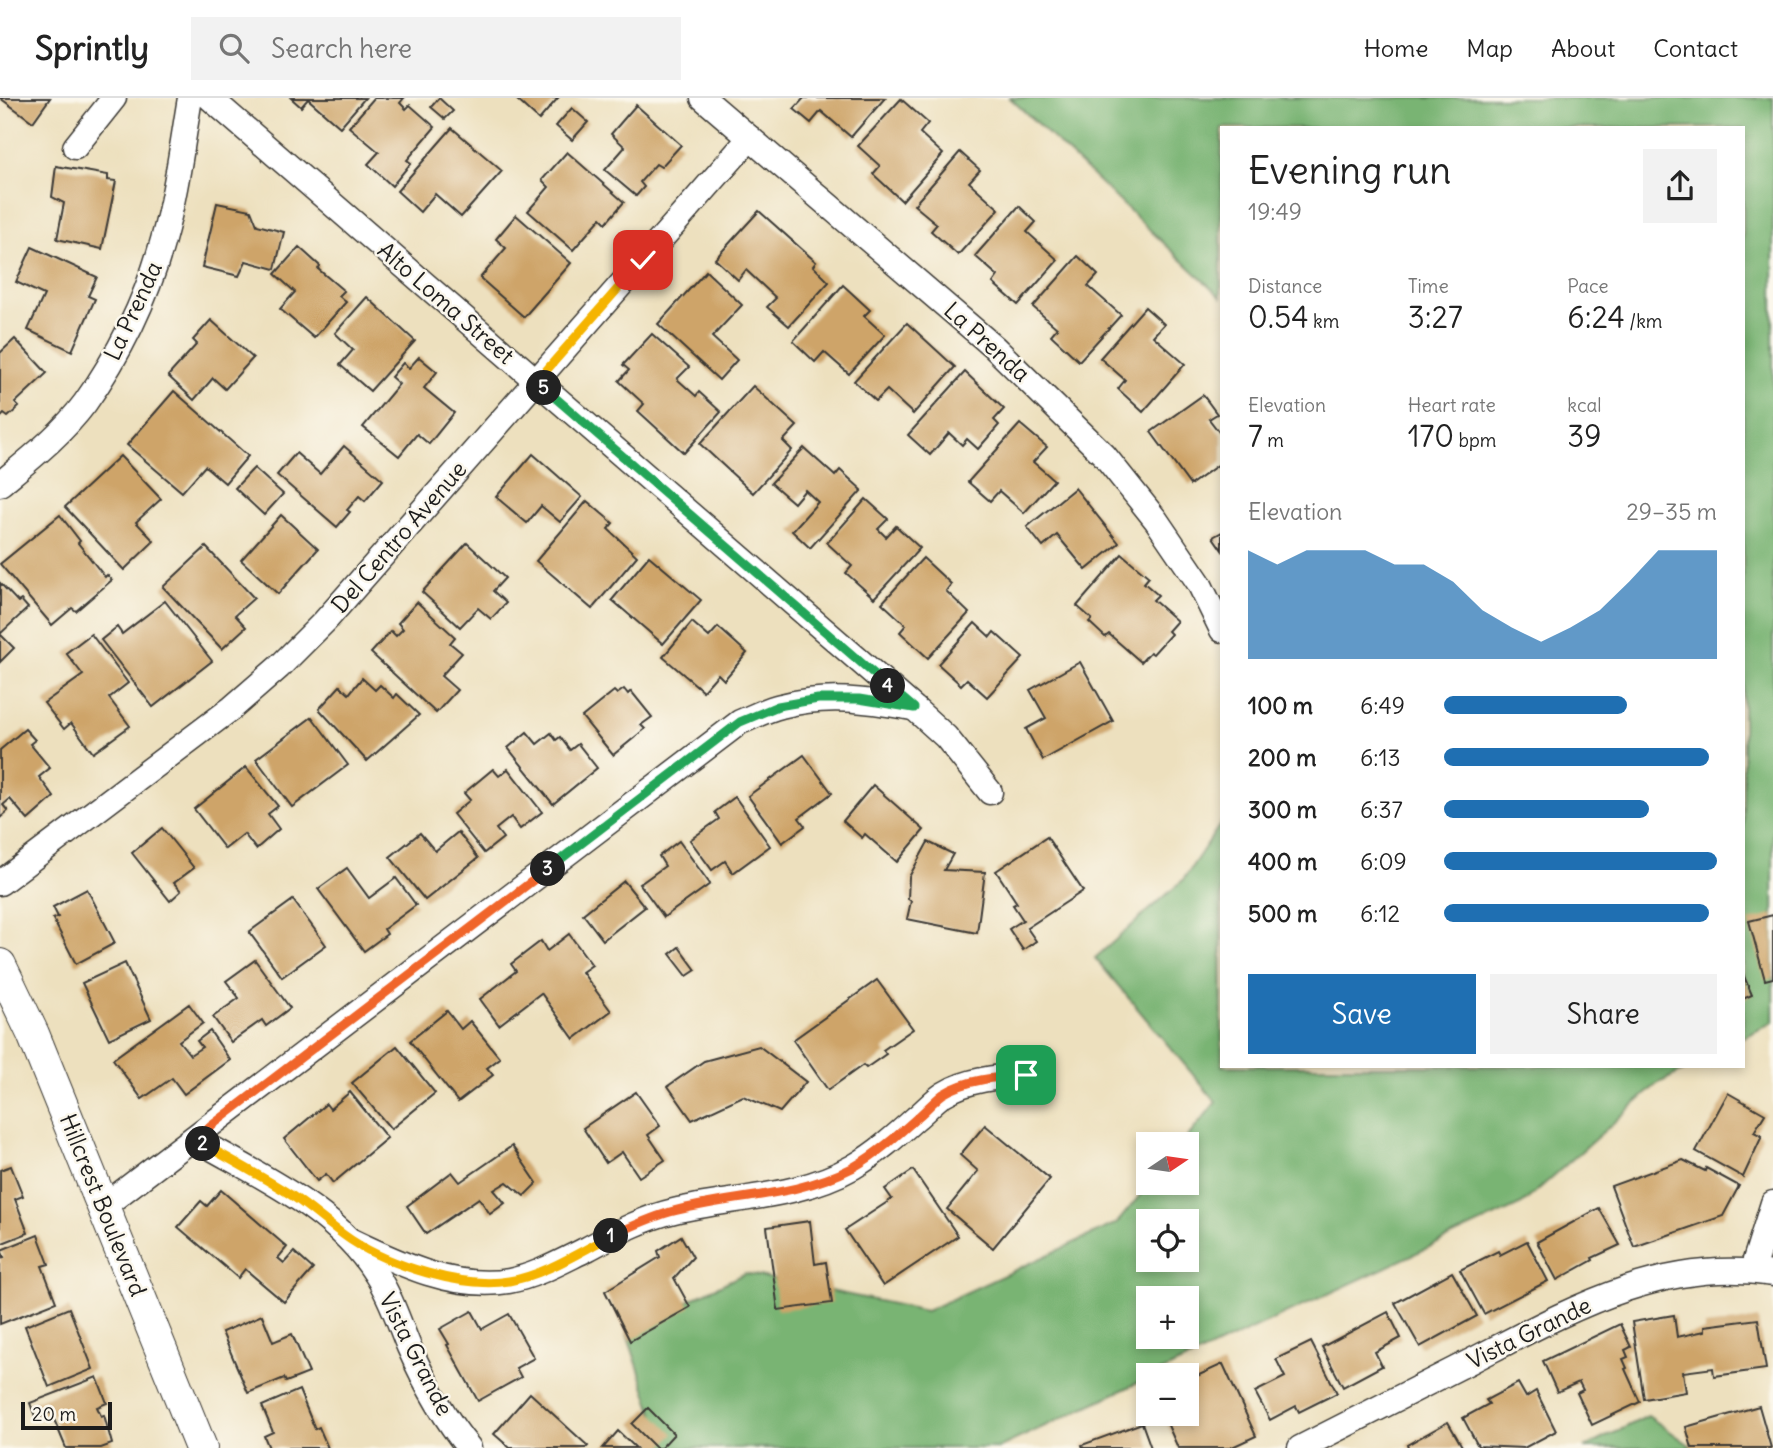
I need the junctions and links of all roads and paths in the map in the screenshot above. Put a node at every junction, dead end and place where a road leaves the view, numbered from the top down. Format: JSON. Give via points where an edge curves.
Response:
{"nodes":[{"id":1,"x":114,"y":98,"type":"edge"},
{"id":2,"x":190,"y":98,"type":"edge"},
{"id":3,"x":210,"y":98,"type":"edge"},
{"id":4,"x":703,"y":98,"type":"edge"},
{"id":5,"x":750,"y":138,"type":"junction"},
{"id":6,"x":75,"y":147,"type":"dead end"},
{"id":7,"x":537,"y":381,"type":"junction"},
{"id":8,"x":0,"y":484,"type":"edge"},
{"id":9,"x":1220,"y":626,"type":"edge"},
{"id":10,"x":914,"y":708,"type":"junction"},
{"id":11,"x":990,"y":792,"type":"dead end"},
{"id":12,"x":0,"y":883,"type":"edge"},
{"id":13,"x":0,"y":965,"type":"edge"},
{"id":14,"x":1026,"y":1075,"type":"dead end"},
{"id":15,"x":194,"y":1139,"type":"junction"},
{"id":16,"x":1773,"y":1203,"type":"edge"},
{"id":17,"x":104,"y":1206,"type":"junction"},
{"id":18,"x":352,"y":1241,"type":"junction"},
{"id":19,"x":1762,"y":1272,"type":"edge"},
{"id":20,"x":201,"y":1448,"type":"edge"},
{"id":21,"x":469,"y":1448,"type":"edge"},
{"id":22,"x":1300,"y":1448,"type":"edge"}],
"edges":[{"from":1,"to":6,"type":"street"},
{"from":2,"to":8,"type":"street","name":"La Prenda","via":[[164,239],[117,353],[83,404],[41,450]]},
{"from":3,"to":7,"type":"street","name":"Alto Loma Street"},
{"from":4,"to":5,"type":"street","name":"La Prenda"},
{"from":5,"to":7,"type":"street","name":"Del Centro Avenue"},
{"from":5,"to":9,"type":"street","name":"La Prenda","via":[[994,347],[1104,455],[1199,583]]},
{"from":7,"to":10,"type":"street","name":"Alto Loma Street"},
{"from":7,"to":12,"type":"street","name":"Del Centro Avenue","via":[[279,667],[232,708]]},
{"from":10,"to":11,"type":"street","name":"Alto Loma Street","via":[[946,737]]},
{"from":10,"to":15,"type":"street","via":[[859,699],[818,699],[778,706],[740,722]]},
{"from":13,"to":17,"type":"street","name":"Hillcrest Boulevard"},
{"from":14,"to":18,"type":"street","via":[[970,1083],[943,1094],[885,1146],[852,1168],[816,1183],[672,1211],[542,1271],[509,1281],[471,1283],[435,1275]]},
{"from":15,"to":17,"type":"street"},
{"from":15,"to":18,"type":"street","name":"Vista Grande","via":[[287,1192]]},
{"from":16,"to":19,"type":"street"},
{"from":17,"to":20,"type":"street","name":"Hillcrest Boulevard"},
{"from":18,"to":21,"type":"street","name":"Vista Grande","via":[[377,1275],[431,1392]]},
{"from":19,"to":22,"type":"street","name":"Vista Grande","via":[[1664,1277],[1584,1303]]}]}
